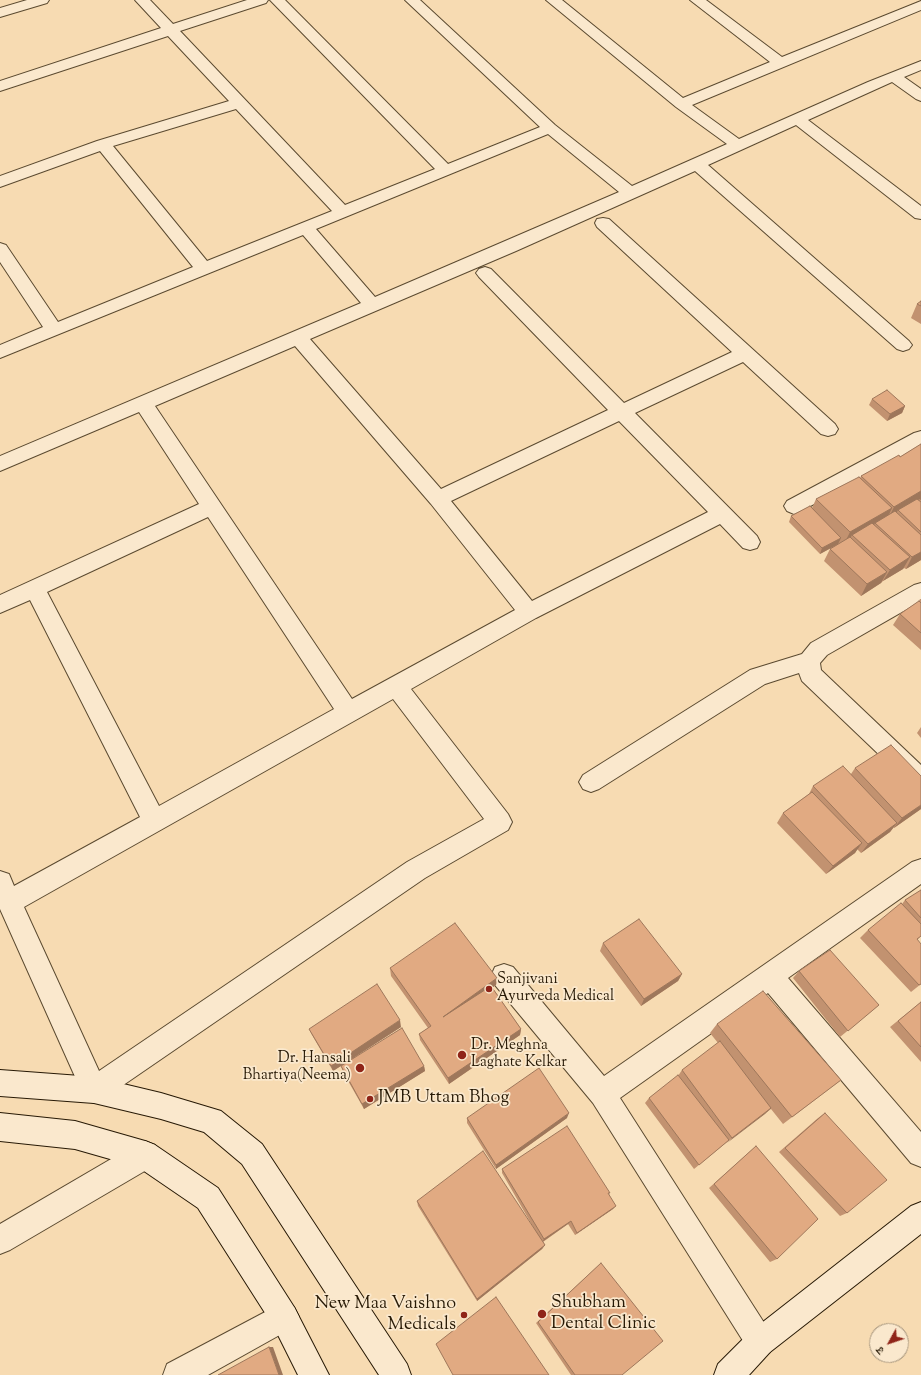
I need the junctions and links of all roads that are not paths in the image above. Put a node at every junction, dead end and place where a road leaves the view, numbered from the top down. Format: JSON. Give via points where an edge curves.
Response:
{"nodes":[{"id":1,"x":42,"y":0,"type":"edge"},
{"id":2,"x":142,"y":0,"type":"edge"},
{"id":3,"x":261,"y":0,"type":"edge"},
{"id":4,"x":277,"y":0,"type":"edge"},
{"id":5,"x":412,"y":0,"type":"edge"},
{"id":6,"x":553,"y":0,"type":"edge"},
{"id":7,"x":697,"y":0,"type":"edge"},
{"id":8,"x":921,"y":5,"type":"edge"},
{"id":9,"x":0,"y":13,"type":"edge"},
{"id":10,"x":171,"y":31,"type":"junction"},
{"id":11,"x":781,"y":63,"type":"junction"},
{"id":12,"x":921,"y":66,"type":"edge"},
{"id":13,"x":894,"y":77,"type":"junction"},
{"id":14,"x":0,"y":86,"type":"edge"},
{"id":15,"x":921,"y":96,"type":"edge"},
{"id":16,"x":239,"y":103,"type":"junction"},
{"id":17,"x":681,"y":104,"type":"junction"},
{"id":18,"x":797,"y":119,"type":"junction"},
{"id":19,"x":550,"y":128,"type":"junction"},
{"id":20,"x":103,"y":144,"type":"junction"},
{"id":21,"x":738,"y":145,"type":"junction"},
{"id":22,"x":697,"y":164,"type":"junction"},
{"id":23,"x":445,"y":170,"type":"junction"},
{"id":24,"x":0,"y":182,"type":"edge"},
{"id":25,"x":631,"y":194,"type":"junction"},
{"id":26,"x":342,"y":212,"type":"junction"},
{"id":27,"x":921,"y":214,"type":"edge"},
{"id":28,"x":603,"y":223,"type":"dead end"},
{"id":29,"x":305,"y":227,"type":"junction"},
{"id":30,"x":0,"y":249,"type":"edge"},
{"id":31,"x":204,"y":268,"type":"junction"},
{"id":32,"x":485,"y":273,"type":"dead end"},
{"id":33,"x":373,"y":306,"type":"junction"},
{"id":34,"x":54,"y":330,"type":"junction"},
{"id":35,"x":298,"y":337,"type":"junction"},
{"id":36,"x":903,"y":345,"type":"dead end"},
{"id":37,"x":0,"y":352,"type":"edge"},
{"id":38,"x":745,"y":353,"type":"junction"},
{"id":39,"x":143,"y":403,"type":"junction"},
{"id":40,"x":622,"y":412,"type":"junction"},
{"id":41,"x":828,"y":429,"type":"dead end"},
{"id":42,"x":921,"y":438,"type":"edge"},
{"id":43,"x":0,"y":464,"type":"edge"},
{"id":44,"x":438,"y":499,"type":"junction"},
{"id":45,"x":212,"y":506,"type":"junction"},
{"id":46,"x":794,"y":506,"type":"dead end"},
{"id":47,"x":722,"y":514,"type":"junction"},
{"id":48,"x":750,"y":542,"type":"dead end"},
{"id":49,"x":34,"y":588,"type":"junction"},
{"id":50,"x":921,"y":591,"type":"edge"},
{"id":51,"x":0,"y":604,"type":"edge"},
{"id":52,"x":528,"y":612,"type":"junction"},
{"id":53,"x":809,"y":661,"type":"junction"},
{"id":54,"x":396,"y":686,"type":"junction"},
{"id":55,"x":349,"y":713,"type":"junction"},
{"id":56,"x":921,"y":780,"type":"edge"},
{"id":57,"x":591,"y":782,"type":"dead end"},
{"id":58,"x":154,"y":821,"type":"junction"},
{"id":59,"x":921,"y":870,"type":"edge"},
{"id":60,"x":4,"y":892,"type":"edge"},
{"id":61,"x":504,"y":976,"type":"dead end"},
{"id":62,"x":770,"y":976,"type":"junction"},
{"id":63,"x":0,"y":1083,"type":"edge"},
{"id":64,"x":94,"y":1090,"type":"junction"},
{"id":65,"x":602,"y":1094,"type":"junction"},
{"id":66,"x":0,"y":1127,"type":"edge"},
{"id":67,"x":921,"y":1153,"type":"edge"},
{"id":68,"x":145,"y":1155,"type":"junction"},
{"id":69,"x":921,"y":1216,"type":"edge"},
{"id":70,"x":0,"y":1240,"type":"edge"},
{"id":71,"x":284,"y":1317,"type":"junction"},
{"id":72,"x":760,"y":1342,"type":"junction"},
{"id":73,"x":178,"y":1375,"type":"edge"},
{"id":74,"x":314,"y":1375,"type":"edge"},
{"id":75,"x":396,"y":1375,"type":"edge"},
{"id":76,"x":729,"y":1375,"type":"edge"}],
"edges":[{"from":1,"to":9,"type":"street"},
{"from":2,"to":10,"type":"street"},
{"from":3,"to":10,"type":"street"},
{"from":4,"to":23,"type":"street"},
{"from":5,"to":19,"type":"street"},
{"from":6,"to":17,"type":"street"},
{"from":7,"to":11,"type":"street"},
{"from":8,"to":11,"type":"street"},
{"from":10,"to":14,"type":"street"},
{"from":10,"to":16,"type":"street"},
{"from":11,"to":17,"type":"street"},
{"from":12,"to":13,"type":"street"},
{"from":13,"to":15,"type":"street"},
{"from":13,"to":18,"type":"street"},
{"from":16,"to":20,"type":"street"},
{"from":16,"to":26,"type":"street"},
{"from":17,"to":21,"type":"street"},
{"from":18,"to":21,"type":"street"},
{"from":18,"to":27,"type":"street"},
{"from":19,"to":23,"type":"street"},
{"from":19,"to":25,"type":"street"},
{"from":20,"to":24,"type":"street"},
{"from":20,"to":31,"type":"street"},
{"from":21,"to":22,"type":"street"},
{"from":22,"to":25,"type":"street"},
{"from":22,"to":36,"type":"street"},
{"from":23,"to":26,"type":"street"},
{"from":25,"to":33,"type":"street"},
{"from":26,"to":29,"type":"street"},
{"from":28,"to":38,"type":"street"},
{"from":29,"to":31,"type":"street"},
{"from":29,"to":33,"type":"street"},
{"from":30,"to":34,"type":"street"},
{"from":31,"to":34,"type":"street"},
{"from":32,"to":40,"type":"street"},
{"from":33,"to":35,"type":"street"},
{"from":34,"to":37,"type":"street"},
{"from":35,"to":39,"type":"street"},
{"from":35,"to":44,"type":"street"},
{"from":38,"to":40,"type":"street"},
{"from":38,"to":41,"type":"street"},
{"from":39,"to":43,"type":"street"},
{"from":39,"to":45,"type":"street"},
{"from":40,"to":44,"type":"street"},
{"from":40,"to":47,"type":"street"},
{"from":42,"to":46,"type":"street"},
{"from":44,"to":52,"type":"street"},
{"from":45,"to":49,"type":"street"},
{"from":45,"to":55,"type":"street"},
{"from":47,"to":48,"type":"street"},
{"from":47,"to":52,"type":"street"},
{"from":49,"to":51,"type":"street"},
{"from":49,"to":58,"type":"street"},
{"from":50,"to":53,"type":"street","via":[[819,649]]},
{"from":52,"to":54,"type":"street"},
{"from":53,"to":56,"type":"street","via":[[810,674]]},
{"from":53,"to":57,"type":"street","via":[[758,677]]},
{"from":54,"to":55,"type":"street"},
{"from":54,"to":64,"type":"street","via":[[500,822],[416,870]]},
{"from":55,"to":58,"type":"street"},
{"from":58,"to":60,"type":"street"},
{"from":59,"to":62,"type":"street"},
{"from":60,"to":64,"type":"street"},
{"from":61,"to":65,"type":"street"},
{"from":62,"to":65,"type":"street"},
{"from":62,"to":67,"type":"street"},
{"from":63,"to":64,"type":"street"},
{"from":64,"to":75,"type":"street","via":[[211,1121],[252,1154]]},
{"from":65,"to":72,"type":"street"},
{"from":66,"to":68,"type":"street","via":[[75,1135]]},
{"from":68,"to":70,"type":"street"},
{"from":68,"to":71,"type":"street","via":[[208,1198]]},
{"from":69,"to":72,"type":"street"},
{"from":71,"to":73,"type":"street"},
{"from":71,"to":74,"type":"street"},
{"from":72,"to":76,"type":"street"}]}
